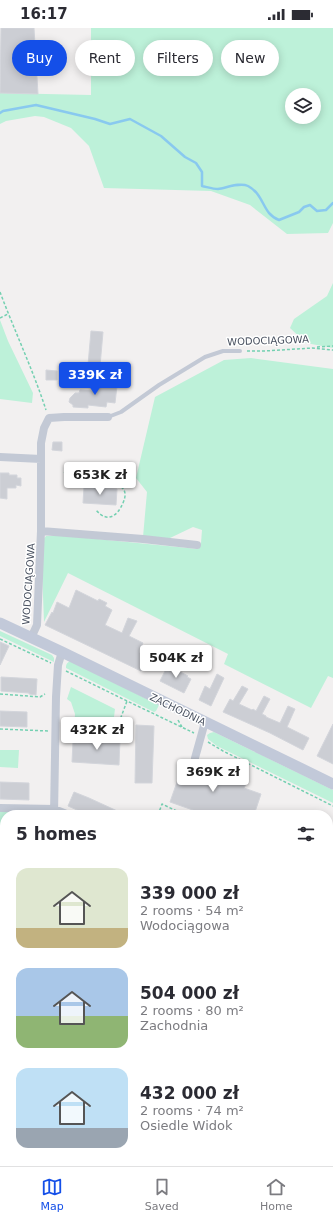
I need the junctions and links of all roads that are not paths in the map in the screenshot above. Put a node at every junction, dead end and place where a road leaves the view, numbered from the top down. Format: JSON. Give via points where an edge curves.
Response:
{"nodes":[{"id":1,"x":240,"y":350,"type":"road end"},
{"id":2,"x":108,"y":417,"type":"joint"},
{"id":3,"x":0,"y":457,"type":"edge"},
{"id":4,"x":41,"y":459,"type":"junction"},
{"id":5,"x":41,"y":531,"type":"junction"},
{"id":6,"x":197,"y":545,"type":"dead end"},
{"id":7,"x":0,"y":624,"type":"edge"},
{"id":8,"x":31,"y":638,"type":"junction"},
{"id":9,"x":62,"y":652,"type":"junction"},
{"id":10,"x":205,"y":722,"type":"junction"},
{"id":11,"x":194,"y":758,"type":"dead end"},
{"id":12,"x":333,"y":784,"type":"edge"},
{"id":13,"x":0,"y":808,"type":"edge"},
{"id":14,"x":27,"y":810,"type":"edge"},
{"id":15,"x":54,"y":810,"type":"edge"}],
"edges":[{"from":1,"to":2,"type":"lane","name":"WODOCIĄGOWA","via":[[222,352],[205,358],[159,385],[121,412]]},
{"from":2,"to":4,"type":"street","name":"WODOCIĄGOWA","via":[[49,418],[41,443]]},
{"from":3,"to":4,"type":"street"},
{"from":4,"to":5,"type":"street","name":"WODOCIĄGOWA"},
{"from":5,"to":6,"type":"street","name":"WODOCIĄGOWA"},
{"from":5,"to":8,"type":"street","name":"WODOCIĄGOWA","via":[[37,625]]},
{"from":7,"to":8,"type":"street","name":"ZACHODNIA"},
{"from":8,"to":9,"type":"street","name":"ZACHODNIA"},
{"from":9,"to":10,"type":"street","name":"ZACHODNIA"},
{"from":9,"to":15,"type":"street","via":[[56,697]]},
{"from":10,"to":11,"type":"street"},
{"from":10,"to":12,"type":"street","name":"ZACHODNIA"},
{"from":13,"to":14,"type":"street"}]}
